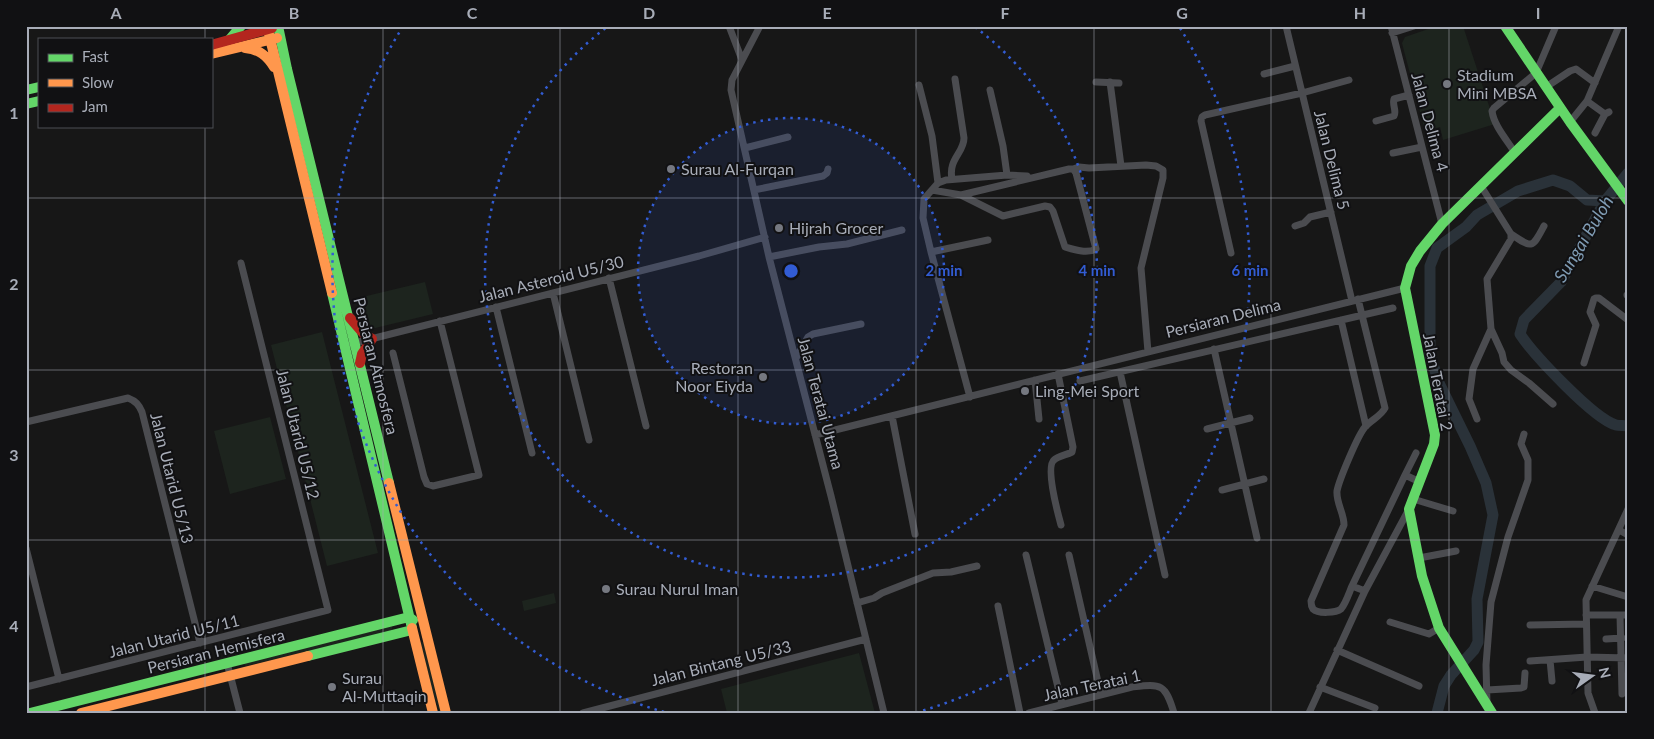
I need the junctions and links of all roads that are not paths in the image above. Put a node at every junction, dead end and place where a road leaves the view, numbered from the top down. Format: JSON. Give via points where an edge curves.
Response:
{"nodes":[{"id":1,"x":241,"y":26,"type":"edge"},
{"id":2,"x":728,"y":26,"type":"edge"},
{"id":3,"x":760,"y":26,"type":"edge"},
{"id":4,"x":1286,"y":26,"type":"edge"},
{"id":5,"x":1414,"y":26,"type":"edge"},
{"id":6,"x":1505,"y":26,"type":"edge"},
{"id":7,"x":1556,"y":26,"type":"edge"},
{"id":8,"x":1620,"y":26,"type":"edge"},
{"id":9,"x":1391,"y":29,"type":"edge"},
{"id":10,"x":274,"y":31,"type":"edge"},
{"id":11,"x":230,"y":44,"type":"junction"},
{"id":12,"x":212,"y":45,"type":"edge"},
{"id":13,"x":212,"y":53,"type":"edge"},
{"id":14,"x":742,"y":60,"type":"junction"},
{"id":15,"x":1295,"y":66,"type":"junction"},
{"id":16,"x":278,"y":72,"type":"junction"},
{"id":17,"x":1536,"y":73,"type":"junction"},
{"id":18,"x":1264,"y":74,"type":"dead end"},
{"id":19,"x":955,"y":79,"type":"dead end"},
{"id":20,"x":1349,"y":80,"type":"dead end"},
{"id":21,"x":1096,"y":82,"type":"dead end"},
{"id":22,"x":1110,"y":82,"type":"junction"},
{"id":23,"x":1120,"y":83,"type":"dead end"},
{"id":24,"x":1595,"y":83,"type":"junction"},
{"id":25,"x":919,"y":85,"type":"dead end"},
{"id":26,"x":1546,"y":87,"type":"junction"},
{"id":27,"x":990,"y":90,"type":"dead end"},
{"id":28,"x":1302,"y":93,"type":"junction"},
{"id":29,"x":1409,"y":95,"type":"junction"},
{"id":30,"x":38,"y":100,"type":"edge"},
{"id":31,"x":1587,"y":101,"type":"junction"},
{"id":32,"x":26,"y":104,"type":"edge"},
{"id":33,"x":1560,"y":108,"type":"junction"},
{"id":34,"x":1376,"y":121,"type":"dead end"},
{"id":35,"x":1570,"y":122,"type":"junction"},
{"id":36,"x":1595,"y":134,"type":"dead end"},
{"id":37,"x":788,"y":138,"type":"dead end"},
{"id":38,"x":1422,"y":147,"type":"junction"},
{"id":39,"x":745,"y":148,"type":"junction"},
{"id":40,"x":1515,"y":152,"type":"junction"},
{"id":41,"x":1393,"y":153,"type":"dead end"},
{"id":42,"x":1121,"y":166,"type":"junction"},
{"id":43,"x":828,"y":169,"type":"dead end"},
{"id":44,"x":1073,"y":169,"type":"junction"},
{"id":45,"x":1007,"y":175,"type":"junction"},
{"id":46,"x":1034,"y":177,"type":"junction"},
{"id":47,"x":952,"y":179,"type":"junction"},
{"id":48,"x":938,"y":183,"type":"junction"},
{"id":49,"x":1481,"y":186,"type":"junction"},
{"id":50,"x":754,"y":190,"type":"junction"},
{"id":51,"x":932,"y":190,"type":"junction"},
{"id":52,"x":961,"y":195,"type":"junction"},
{"id":53,"x":1628,"y":201,"type":"edge"},
{"id":54,"x":1331,"y":212,"type":"junction"},
{"id":55,"x":1442,"y":224,"type":"junction"},
{"id":56,"x":1296,"y":226,"type":"dead end"},
{"id":57,"x":1544,"y":226,"type":"dead end"},
{"id":58,"x":902,"y":230,"type":"dead end"},
{"id":59,"x":1511,"y":234,"type":"junction"},
{"id":60,"x":765,"y":237,"type":"junction"},
{"id":61,"x":988,"y":240,"type":"dead end"},
{"id":62,"x":931,"y":252,"type":"junction"},
{"id":63,"x":1231,"y":253,"type":"dead end"},
{"id":64,"x":769,"y":257,"type":"junction"},
{"id":65,"x":241,"y":263,"type":"dead end"},
{"id":66,"x":609,"y":278,"type":"junction"},
{"id":67,"x":1405,"y":288,"type":"junction"},
{"id":68,"x":553,"y":293,"type":"junction"},
{"id":69,"x":1355,"y":300,"type":"junction"},
{"id":70,"x":496,"y":307,"type":"junction"},
{"id":71,"x":1393,"y":308,"type":"dead end"},
{"id":72,"x":347,"y":313,"type":"junction"},
{"id":73,"x":1362,"y":315,"type":"junction"},
{"id":74,"x":1340,"y":320,"type":"junction"},
{"id":75,"x":1628,"y":320,"type":"edge"},
{"id":76,"x":440,"y":321,"type":"junction"},
{"id":77,"x":861,"y":324,"type":"dead end"},
{"id":78,"x":1490,"y":329,"type":"junction"},
{"id":79,"x":372,"y":339,"type":"junction"},
{"id":80,"x":354,"y":344,"type":"junction"},
{"id":81,"x":344,"y":346,"type":"junction"},
{"id":82,"x":1214,"y":350,"type":"junction"},
{"id":83,"x":1148,"y":352,"type":"junction"},
{"id":84,"x":393,"y":353,"type":"dead end"},
{"id":85,"x":796,"y":358,"type":"junction"},
{"id":86,"x":1584,"y":363,"type":"dead end"},
{"id":87,"x":360,"y":366,"type":"junction"},
{"id":88,"x":1120,"y":372,"type":"junction"},
{"id":89,"x":1058,"y":374,"type":"junction"},
{"id":90,"x":1035,"y":380,"type":"junction"},
{"id":91,"x":1080,"y":382,"type":"dead end"},
{"id":92,"x":970,"y":396,"type":"junction"},
{"id":93,"x":1553,"y":404,"type":"dead end"},
{"id":94,"x":892,"y":416,"type":"junction"},
{"id":95,"x":1250,"y":418,"type":"dead end"},
{"id":96,"x":1477,"y":418,"type":"dead end"},
{"id":97,"x":1039,"y":419,"type":"dead end"},
{"id":98,"x":26,"y":422,"type":"edge"},
{"id":99,"x":1230,"y":424,"type":"junction"},
{"id":100,"x":646,"y":426,"type":"dead end"},
{"id":101,"x":1366,"y":426,"type":"junction"},
{"id":102,"x":1207,"y":429,"type":"dead end"},
{"id":103,"x":1524,"y":434,"type":"dead end"},
{"id":104,"x":815,"y":435,"type":"junction"},
{"id":105,"x":589,"y":440,"type":"dead end"},
{"id":106,"x":532,"y":453,"type":"dead end"},
{"id":107,"x":1416,"y":453,"type":"dead end"},
{"id":108,"x":1405,"y":475,"type":"junction"},
{"id":109,"x":1264,"y":479,"type":"dead end"},
{"id":110,"x":1420,"y":482,"type":"junction"},
{"id":111,"x":1244,"y":484,"type":"junction"},
{"id":112,"x":1222,"y":490,"type":"dead end"},
{"id":113,"x":1414,"y":499,"type":"junction"},
{"id":114,"x":1409,"y":509,"type":"junction"},
{"id":115,"x":1628,"y":509,"type":"edge"},
{"id":116,"x":1453,"y":511,"type":"dead end"},
{"id":117,"x":1060,"y":525,"type":"dead end"},
{"id":118,"x":1619,"y":530,"type":"junction"},
{"id":119,"x":916,"y":534,"type":"dead end"},
{"id":120,"x":1628,"y":535,"type":"edge"},
{"id":121,"x":1257,"y":538,"type":"dead end"},
{"id":122,"x":26,"y":548,"type":"edge"},
{"id":123,"x":1456,"y":551,"type":"dead end"},
{"id":124,"x":1026,"y":554,"type":"dead end"},
{"id":125,"x":1068,"y":555,"type":"dead end"},
{"id":126,"x":408,"y":556,"type":"junction"},
{"id":127,"x":1418,"y":558,"type":"junction"},
{"id":128,"x":977,"y":566,"type":"dead end"},
{"id":129,"x":1165,"y":575,"type":"dead end"},
{"id":130,"x":1352,"y":586,"type":"junction"},
{"id":131,"x":1592,"y":586,"type":"junction"},
{"id":132,"x":1365,"y":591,"type":"junction"},
{"id":133,"x":1628,"y":597,"type":"edge"},
{"id":134,"x":857,"y":603,"type":"junction"},
{"id":135,"x":998,"y":606,"type":"dead end"},
{"id":136,"x":328,"y":610,"type":"joint"},
{"id":137,"x":1624,"y":615,"type":"edge"},
{"id":138,"x":1586,"y":616,"type":"junction"},
{"id":139,"x":1390,"y":622,"type":"dead end"},
{"id":140,"x":413,"y":623,"type":"junction"},
{"id":141,"x":1586,"y":624,"type":"junction"},
{"id":142,"x":1530,"y":625,"type":"dead end"},
{"id":143,"x":1439,"y":628,"type":"junction"},
{"id":144,"x":1622,"y":638,"type":"junction"},
{"id":145,"x":866,"y":639,"type":"junction"},
{"id":146,"x":1606,"y":639,"type":"dead end"},
{"id":147,"x":200,"y":643,"type":"junction"},
{"id":148,"x":1337,"y":650,"type":"junction"},
{"id":149,"x":1587,"y":657,"type":"junction"},
{"id":150,"x":1625,"y":658,"type":"edge"},
{"id":151,"x":1550,"y":660,"type":"junction"},
{"id":152,"x":1530,"y":661,"type":"dead end"},
{"id":153,"x":227,"y":663,"type":"junction"},
{"id":154,"x":1525,"y":672,"type":"dead end"},
{"id":155,"x":230,"y":675,"type":"junction"},
{"id":156,"x":436,"y":676,"type":"junction"},
{"id":157,"x":58,"y":679,"type":"junction"},
{"id":158,"x":1552,"y":681,"type":"dead end"},
{"id":159,"x":1419,"y":686,"type":"dead end"},
{"id":160,"x":26,"y":687,"type":"edge"},
{"id":161,"x":1320,"y":687,"type":"junction"},
{"id":162,"x":1487,"y":690,"type":"junction"},
{"id":163,"x":428,"y":693,"type":"junction"},
{"id":164,"x":1622,"y":694,"type":"dead end"},
{"id":165,"x":1101,"y":695,"type":"junction"},
{"id":166,"x":1062,"y":704,"type":"junction"},
{"id":167,"x":1375,"y":708,"type":"dead end"},
{"id":168,"x":1490,"y":710,"type":"edge"},
{"id":169,"x":30,"y":713,"type":"edge"},
{"id":170,"x":81,"y":713,"type":"edge"},
{"id":171,"x":240,"y":713,"type":"edge"},
{"id":172,"x":433,"y":713,"type":"edge"},
{"id":173,"x":437,"y":713,"type":"edge"},
{"id":174,"x":446,"y":713,"type":"edge"},
{"id":175,"x":583,"y":713,"type":"edge"},
{"id":176,"x":884,"y":713,"type":"edge"},
{"id":177,"x":1020,"y":713,"type":"edge"},
{"id":178,"x":1029,"y":713,"type":"edge"},
{"id":179,"x":1174,"y":713,"type":"edge"},
{"id":180,"x":1309,"y":713,"type":"edge"},
{"id":181,"x":1595,"y":713,"type":"edge"}],
"edges":[{"from":1,"to":11,"type":"street"},
{"from":2,"to":14,"type":"street"},
{"from":3,"to":14,"type":"street","name":"Jalan Teratai Utama"},
{"from":4,"to":15,"type":"street","name":"Jalan Delima 5"},
{"from":5,"to":9,"type":"street"},
{"from":6,"to":17,"type":"street"},
{"from":7,"to":17,"type":"street"},
{"from":8,"to":24,"type":"street"},
{"from":9,"to":29,"type":"street","name":"Jalan Delima 4"},
{"from":10,"to":11,"type":"street"},
{"from":10,"to":16,"type":"street","name":"Persiaran Atmosfera"},
{"from":10,"to":72,"type":"street","name":"Persiaran Atmosfera","via":[[287,69]]},
{"from":11,"to":12,"type":"street"},
{"from":11,"to":13,"type":"street"},
{"from":11,"to":16,"type":"street","via":[[260,51]]},
{"from":14,"to":39,"type":"street","name":"Jalan Teratai Utama","via":[[730,85]]},
{"from":15,"to":18,"type":"street"},
{"from":15,"to":28,"type":"street","name":"Jalan Delima 5"},
{"from":16,"to":81,"type":"street","name":"Persiaran Atmosfera"},
{"from":17,"to":26,"type":"street"},
{"from":17,"to":40,"type":"street","via":[[1492,111],[1502,134]]},
{"from":19,"to":47,"type":"street","via":[[964,142],[952,166]]},
{"from":20,"to":28,"type":"street"},
{"from":21,"to":22,"type":"street"},
{"from":22,"to":23,"type":"street"},
{"from":22,"to":42,"type":"street"},
{"from":24,"to":26,"type":"street","via":[[1576,69]]},
{"from":24,"to":31,"type":"street"},
{"from":25,"to":48,"type":"street","via":[[932,136]]},
{"from":26,"to":33,"type":"street"},
{"from":27,"to":45,"type":"street"},
{"from":28,"to":54,"type":"street","name":"Jalan Delima 5"},
{"from":28,"to":63,"type":"street","via":[[1202,118]]},
{"from":29,"to":34,"type":"street","via":[[1394,100],[1394,116]]},
{"from":29,"to":38,"type":"street","name":"Jalan Delima 4"},
{"from":30,"to":32,"type":"street"},
{"from":31,"to":35,"type":"street"},
{"from":31,"to":36,"type":"street","via":[[1607,113]]},
{"from":33,"to":35,"type":"street"},
{"from":33,"to":40,"type":"street"},
{"from":35,"to":53,"type":"street"},
{"from":37,"to":39,"type":"street"},
{"from":38,"to":41,"type":"street"},
{"from":38,"to":55,"type":"street","name":"Jalan Delima 4"},
{"from":39,"to":50,"type":"street","name":"Jalan Teratai Utama"},
{"from":40,"to":49,"type":"street"},
{"from":42,"to":44,"type":"street"},
{"from":42,"to":83,"type":"street","via":[[1146,165],[1163,170],[1141,268]]},
{"from":43,"to":50,"type":"street","via":[[822,176]]},
{"from":44,"to":46,"type":"street"},
{"from":44,"to":52,"type":"street","via":[[1096,243],[1094,250],[1075,251],[1065,247],[1050,207],[1003,216]]},
{"from":45,"to":46,"type":"street"},
{"from":45,"to":47,"type":"street"},
{"from":46,"to":52,"type":"street"},
{"from":47,"to":48,"type":"street"},
{"from":48,"to":51,"type":"street"},
{"from":49,"to":55,"type":"street"},
{"from":49,"to":59,"type":"street"},
{"from":50,"to":60,"type":"street","name":"Jalan Teratai Utama"},
{"from":51,"to":52,"type":"street"},
{"from":51,"to":62,"type":"street","via":[[924,199],[923,207]]},
{"from":54,"to":56,"type":"street","via":[[1310,217]]},
{"from":54,"to":69,"type":"street","name":"Jalan Delima 5"},
{"from":55,"to":67,"type":"street","via":[[1411,266]]},
{"from":57,"to":59,"type":"street","via":[[1532,245]]},
{"from":58,"to":64,"type":"street","via":[[847,244]]},
{"from":59,"to":78,"type":"street","via":[[1488,279]]},
{"from":60,"to":64,"type":"street","name":"Jalan Teratai Utama"},
{"from":60,"to":66,"type":"street","name":"Jalan Asteroid U5/30"},
{"from":61,"to":62,"type":"street"},
{"from":62,"to":92,"type":"street"},
{"from":64,"to":85,"type":"street","name":"Jalan Teratai Utama"},
{"from":65,"to":136,"type":"street","name":"Jalan Utarid U5/12"},
{"from":66,"to":68,"type":"street","name":"Jalan Asteroid U5/30"},
{"from":66,"to":100,"type":"street"},
{"from":67,"to":69,"type":"street","name":"Persiaran Delima"},
{"from":67,"to":110,"type":"street","name":"Jalan Teratai 2","via":[[1435,436]]},
{"from":68,"to":70,"type":"street","name":"Jalan Asteroid U5/30"},
{"from":68,"to":105,"type":"street"},
{"from":69,"to":73,"type":"street","name":"Jalan Delima 5"},
{"from":69,"to":83,"type":"street","name":"Persiaran Delima"},
{"from":70,"to":76,"type":"street","name":"Jalan Asteroid U5/30"},
{"from":70,"to":106,"type":"street"},
{"from":71,"to":73,"type":"street"},
{"from":72,"to":79,"type":"street"},
{"from":72,"to":80,"type":"street","name":"Persiaran Atmosfera"},
{"from":73,"to":74,"type":"street"},
{"from":73,"to":101,"type":"street","name":"Jalan Delima 5","via":[[1385,408]]},
{"from":74,"to":82,"type":"street"},
{"from":74,"to":101,"type":"street"},
{"from":75,"to":86,"type":"street","via":[[1599,298],[1594,299],[1590,312],[1596,327]]},
{"from":76,"to":79,"type":"street","name":"Jalan Asteroid U5/30"},
{"from":76,"to":84,"type":"street","via":[[478,475],[433,486],[427,484]]},
{"from":77,"to":85,"type":"street","via":[[813,334]]},
{"from":78,"to":93,"type":"street","via":[[1504,362]]},
{"from":78,"to":96,"type":"street","via":[[1473,369],[1469,399]]},
{"from":79,"to":80,"type":"street","name":"Jalan Asteroid U5/30"},
{"from":79,"to":87,"type":"street","via":[[362,354]]},
{"from":80,"to":81,"type":"street","name":"Jalan Asteroid U5/30"},
{"from":80,"to":87,"type":"street","name":"Persiaran Atmosfera"},
{"from":81,"to":140,"type":"street","name":"Persiaran Atmosfera"},
{"from":82,"to":88,"type":"street"},
{"from":82,"to":99,"type":"street"},
{"from":83,"to":89,"type":"street","name":"Persiaran Delima"},
{"from":85,"to":104,"type":"street","name":"Jalan Teratai Utama"},
{"from":87,"to":126,"type":"street","name":"Persiaran Atmosfera"},
{"from":88,"to":91,"type":"street"},
{"from":88,"to":129,"type":"street"},
{"from":89,"to":90,"type":"street","name":"Persiaran Delima"},
{"from":89,"to":117,"type":"street","via":[[1073,448],[1072,452],[1050,465]]},
{"from":90,"to":92,"type":"street","name":"Persiaran Delima"},
{"from":90,"to":97,"type":"street"},
{"from":92,"to":94,"type":"street","name":"Persiaran Delima"},
{"from":94,"to":104,"type":"street","name":"Persiaran Delima"},
{"from":94,"to":119,"type":"street"},
{"from":95,"to":99,"type":"street"},
{"from":98,"to":147,"type":"street","name":"Jalan Utarid U5/13","via":[[128,398],[138,404]]},
{"from":99,"to":102,"type":"street"},
{"from":99,"to":111,"type":"street"},
{"from":101,"to":130,"type":"street","via":[[1337,491],[1344,525],[1311,601],[1312,607],[1321,612],[1339,610]]},
{"from":103,"to":162,"type":"street","via":[[1521,444],[1528,460],[1528,480],[1508,537],[1491,602]]},
{"from":104,"to":134,"type":"street","name":"Jalan Teratai Utama"},
{"from":107,"to":108,"type":"street"},
{"from":108,"to":110,"type":"street"},
{"from":108,"to":130,"type":"street"},
{"from":109,"to":111,"type":"street"},
{"from":110,"to":113,"type":"street","name":"Jalan Teratai 2"},
{"from":111,"to":112,"type":"street"},
{"from":111,"to":121,"type":"street"},
{"from":113,"to":114,"type":"street","name":"Jalan Teratai 2"},
{"from":113,"to":116,"type":"street"},
{"from":114,"to":127,"type":"street"},
{"from":114,"to":132,"type":"street"},
{"from":115,"to":118,"type":"street"},
{"from":118,"to":120,"type":"street"},
{"from":118,"to":131,"type":"street"},
{"from":122,"to":157,"type":"street"},
{"from":123,"to":127,"type":"street"},
{"from":124,"to":166,"type":"street"},
{"from":125,"to":165,"type":"street"},
{"from":126,"to":140,"type":"street","via":[[418,614]]},
{"from":126,"to":156,"type":"street","name":"Persiaran Atmosfera"},
{"from":127,"to":143,"type":"street"},
{"from":128,"to":134,"type":"street","via":[[933,573]]},
{"from":130,"to":132,"type":"street"},
{"from":131,"to":133,"type":"street"},
{"from":131,"to":138,"type":"street","via":[[1586,600]]},
{"from":132,"to":148,"type":"street"},
{"from":134,"to":145,"type":"street","name":"Jalan Teratai Utama"},
{"from":135,"to":177,"type":"street"},
{"from":136,"to":147,"type":"street","name":"Jalan Utarid U5/11"},
{"from":137,"to":138,"type":"street"},
{"from":137,"to":144,"type":"street"},
{"from":138,"to":141,"type":"street"},
{"from":139,"to":143,"type":"street","via":[[1429,634]]},
{"from":140,"to":153,"type":"street","name":"Persiaran Hemisfera"},
{"from":140,"to":155,"type":"street","name":"Persiaran Hemisfera"},
{"from":140,"to":156,"type":"street","via":[[426,642]]},
{"from":140,"to":163,"type":"street","name":"Persiaran Atmosfera"},
{"from":141,"to":142,"type":"street"},
{"from":141,"to":149,"type":"street"},
{"from":143,"to":168,"type":"street"},
{"from":144,"to":146,"type":"street"},
{"from":144,"to":150,"type":"street"},
{"from":145,"to":175,"type":"street","name":"Jalan Bintang U5/33"},
{"from":145,"to":176,"type":"street","name":"Jalan Teratai Utama"},
{"from":147,"to":157,"type":"street","name":"Jalan Utarid U5/11"},
{"from":148,"to":159,"type":"street"},
{"from":148,"to":161,"type":"street"},
{"from":149,"to":150,"type":"street"},
{"from":149,"to":151,"type":"street"},
{"from":149,"to":181,"type":"street","via":[[1588,693]]},
{"from":150,"to":164,"type":"street"},
{"from":151,"to":152,"type":"street"},
{"from":151,"to":158,"type":"street"},
{"from":153,"to":155,"type":"street"},
{"from":153,"to":169,"type":"street","name":"Persiaran Hemisfera"},
{"from":154,"to":162,"type":"street","via":[[1524,687]]},
{"from":155,"to":170,"type":"street","name":"Persiaran Hemisfera"},
{"from":155,"to":171,"type":"street"},
{"from":156,"to":174,"type":"street","name":"Persiaran Atmosfera"},
{"from":157,"to":160,"type":"street","name":"Jalan Utarid U5/11"},
{"from":161,"to":167,"type":"street"},
{"from":161,"to":180,"type":"street"},
{"from":162,"to":168,"type":"street"},
{"from":163,"to":172,"type":"street","name":"Persiaran Atmosfera"},
{"from":163,"to":173,"type":"street"},
{"from":165,"to":166,"type":"street","name":"Jalan Teratai 1"},
{"from":165,"to":179,"type":"street","name":"Jalan Teratai 1","via":[[1132,687],[1158,686],[1164,690]]},
{"from":166,"to":178,"type":"street","name":"Jalan Teratai 1"}]}
